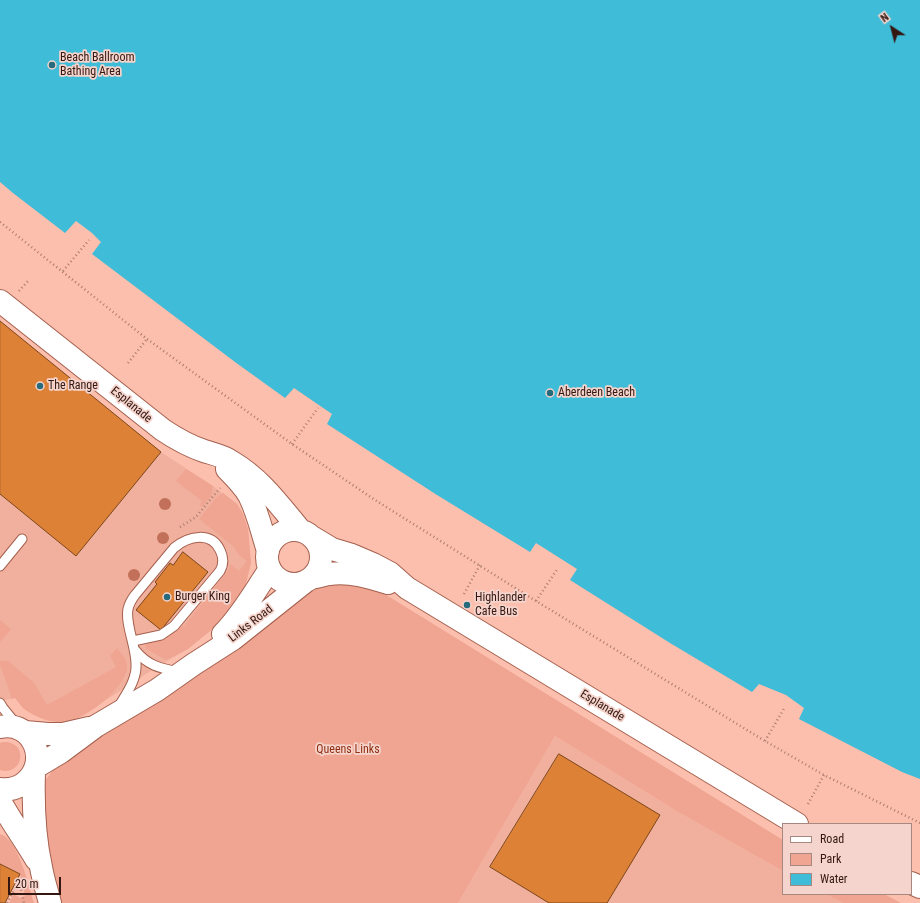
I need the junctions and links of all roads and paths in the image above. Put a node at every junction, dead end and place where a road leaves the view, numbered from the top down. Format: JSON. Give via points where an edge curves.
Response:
{"nodes":[{"id":1,"x":0,"y":222,"type":"edge"},
{"id":2,"x":89,"y":240,"type":"dead end"},
{"id":3,"x":63,"y":271,"type":"junction"},
{"id":4,"x":0,"y":300,"type":"edge"},
{"id":5,"x":147,"y":339,"type":"junction"},
{"id":6,"x":128,"y":363,"type":"dead end"},
{"id":7,"x":318,"y":408,"type":"dead end"},
{"id":8,"x":292,"y":444,"type":"junction"},
{"id":9,"x":213,"y":453,"type":"junction"},
{"id":10,"x":213,"y":497,"type":"dead end"},
{"id":11,"x":204,"y":507,"type":"dead end"},
{"id":12,"x":306,"y":534,"type":"junction"},
{"id":13,"x":22,"y":539,"type":"dead end"},
{"id":14,"x":269,"y":560,"type":"junction"},
{"id":15,"x":0,"y":566,"type":"edge"},
{"id":16,"x":480,"y":566,"type":"junction"},
{"id":17,"x":558,"y":568,"type":"dead end"},
{"id":18,"x":309,"y":579,"type":"junction"},
{"id":19,"x":407,"y":588,"type":"junction"},
{"id":20,"x":464,"y":594,"type":"dead end"},
{"id":21,"x":536,"y":602,"type":"junction"},
{"id":22,"x":134,"y":645,"type":"junction"},
{"id":23,"x":188,"y":668,"type":"junction"},
{"id":24,"x":0,"y":703,"type":"edge"},
{"id":25,"x":785,"y":706,"type":"dead end"},
{"id":26,"x":104,"y":721,"type":"junction"},
{"id":27,"x":15,"y":729,"type":"edge"},
{"id":28,"x":765,"y":741,"type":"junction"},
{"id":29,"x":35,"y":769,"type":"junction"},
{"id":30,"x":824,"y":775,"type":"junction"},
{"id":31,"x":0,"y":788,"type":"edge"},
{"id":32,"x":0,"y":801,"type":"edge"},
{"id":33,"x":808,"y":804,"type":"dead end"},
{"id":34,"x":795,"y":823,"type":"edge"},
{"id":35,"x":920,"y":824,"type":"edge"},
{"id":36,"x":40,"y":867,"type":"junction"},
{"id":37,"x":7,"y":903,"type":"edge"},
{"id":38,"x":24,"y":903,"type":"edge"},
{"id":39,"x":50,"y":903,"type":"edge"}],
"edges":[{"from":1,"to":3,"type":"path"},
{"from":2,"to":3,"type":"path"},
{"from":3,"to":5,"type":"path"},
{"from":4,"to":9,"type":"street","name":"Esplanade","via":[[162,430],[188,444]]},
{"from":5,"to":6,"type":"path"},
{"from":5,"to":8,"type":"path"},
{"from":7,"to":8,"type":"path"},
{"from":8,"to":16,"type":"path"},
{"from":9,"to":12,"type":"street","name":"Esplanade","via":[[232,461],[258,482]]},
{"from":9,"to":14,"type":"street","name":"Esplanade","via":[[249,495],[259,519]]},
{"from":10,"to":11,"type":"path"},
{"from":12,"to":14,"type":"street","via":[[296,530],[280,534],[271,543]]},
{"from":12,"to":18,"type":"street","via":[[319,546],[321,558],[318,569]]},
{"from":12,"to":19,"type":"street","name":"Esplanade","via":[[332,549],[352,555],[390,573]]},
{"from":13,"to":15,"type":"lane"},
{"from":14,"to":18,"type":"street","via":[[278,578],[283,581],[295,584]]},
{"from":14,"to":23,"type":"street","name":"Links Road","via":[[248,603],[233,624]]},
{"from":16,"to":20,"type":"path"},
{"from":16,"to":21,"type":"path"},
{"from":17,"to":21,"type":"path"},
{"from":18,"to":19,"type":"street","name":"Esplanade","via":[[331,574],[354,574]]},
{"from":18,"to":23,"type":"street","name":"Links Road","via":[[233,639]]},
{"from":19,"to":34,"type":"street","name":"Esplanade"},
{"from":21,"to":28,"type":"path"},
{"from":22,"to":22,"type":"lane","via":[[128,621],[128,610],[134,595],[174,548],[191,538],[206,538],[213,541],[223,558],[220,571],[170,629]]},
{"from":22,"to":23,"type":"lane","via":[[153,666],[162,669]]},
{"from":22,"to":26,"type":"lane","via":[[135,675],[125,696]]},
{"from":23,"to":26,"type":"street","name":"Links Road","via":[[157,690]]},
{"from":24,"to":27,"type":"lane"},
{"from":25,"to":28,"type":"path"},
{"from":26,"to":27,"type":"street","name":"Links Road","via":[[63,734]]},
{"from":26,"to":29,"type":"street","name":"Links Road"},
{"from":27,"to":29,"type":"street","via":[[31,738],[35,744],[38,759]]},
{"from":28,"to":30,"type":"path"},
{"from":29,"to":31,"type":"street","name":"Links Road","via":[[29,780],[21,785],[12,789]]},
{"from":29,"to":36,"type":"street","via":[[33,798]]},
{"from":30,"to":33,"type":"path"},
{"from":30,"to":35,"type":"path"},
{"from":32,"to":36,"type":"street"},
{"from":36,"to":39,"type":"street"},
{"from":37,"to":38,"type":"path","via":[[16,887],[21,890]]}]}
